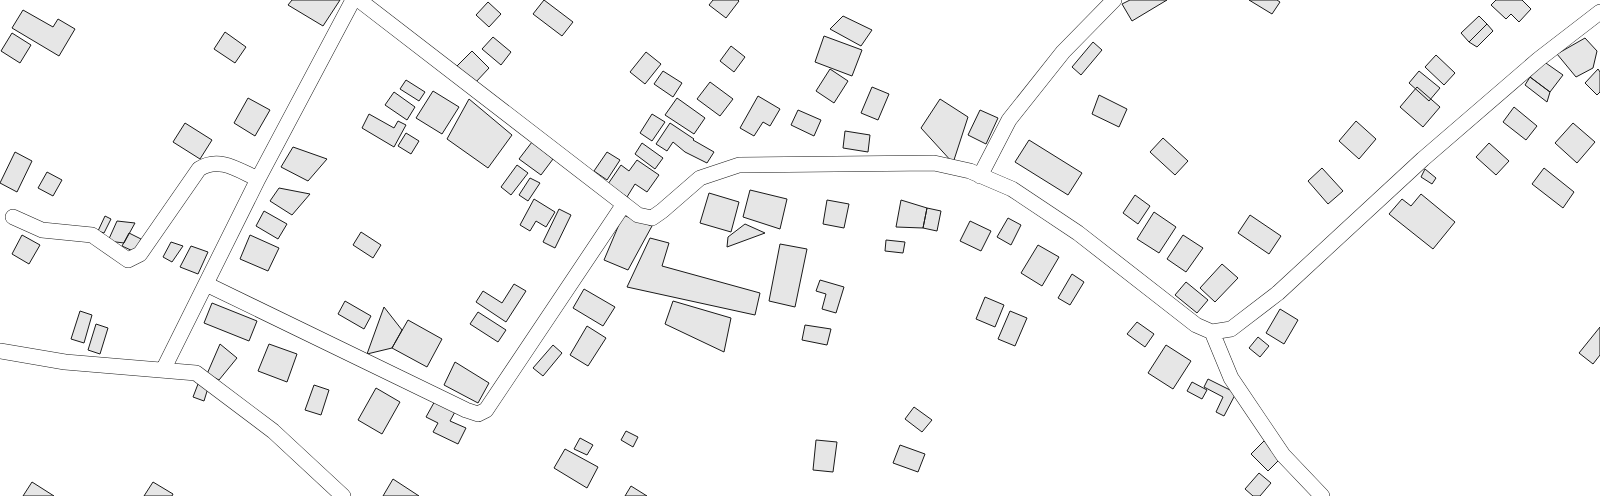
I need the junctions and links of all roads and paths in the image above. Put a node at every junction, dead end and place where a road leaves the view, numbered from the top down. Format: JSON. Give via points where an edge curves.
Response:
{"nodes":[{"id":1,"x":354,"y":0,"type":"edge"},
{"id":2,"x":359,"y":0,"type":"edge"},
{"id":3,"x":1114,"y":0,"type":"edge"},
{"id":4,"x":1600,"y":12,"type":"edge"},
{"id":5,"x":980,"y":176,"type":"junction"},
{"id":6,"x":258,"y":179,"type":"junction"},
{"id":7,"x":624,"y":204,"type":"junction"},
{"id":8,"x":13,"y":217,"type":"dead end"},
{"id":9,"x":206,"y":284,"type":"junction"},
{"id":10,"x":1212,"y":332,"type":"junction"},
{"id":11,"x":0,"y":351,"type":"edge"},
{"id":12,"x":163,"y":370,"type":"junction"},
{"id":13,"x":343,"y":496,"type":"edge"},
{"id":14,"x":1322,"y":496,"type":"edge"}],
"edges":[{"from":1,"to":6,"type":"street"},
{"from":2,"to":7,"type":"street"},
{"from":3,"to":5,"type":"street","via":[[1063,52],[1009,120]]},
{"from":4,"to":10,"type":"street","via":[[1538,59],[1423,158],[1278,293],[1231,328]]},
{"from":5,"to":7,"type":"street","via":[[970,171],[934,163],[739,165],[700,178],[652,218],[638,215]]},
{"from":5,"to":10,"type":"street","via":[[1012,189],[1078,233],[1196,325]]},
{"from":6,"to":8,"type":"street","via":[[222,163],[213,163],[199,169],[140,254],[128,260],[92,235],[42,230]]},
{"from":6,"to":9,"type":"street"},
{"from":7,"to":9,"type":"street","via":[[486,410],[478,414]]},
{"from":9,"to":12,"type":"street"},
{"from":10,"to":14,"type":"street","via":[[1232,378],[1283,454]]},
{"from":11,"to":12,"type":"street","via":[[65,362]]},
{"from":12,"to":13,"type":"street","via":[[196,373],[273,431]]}]}
